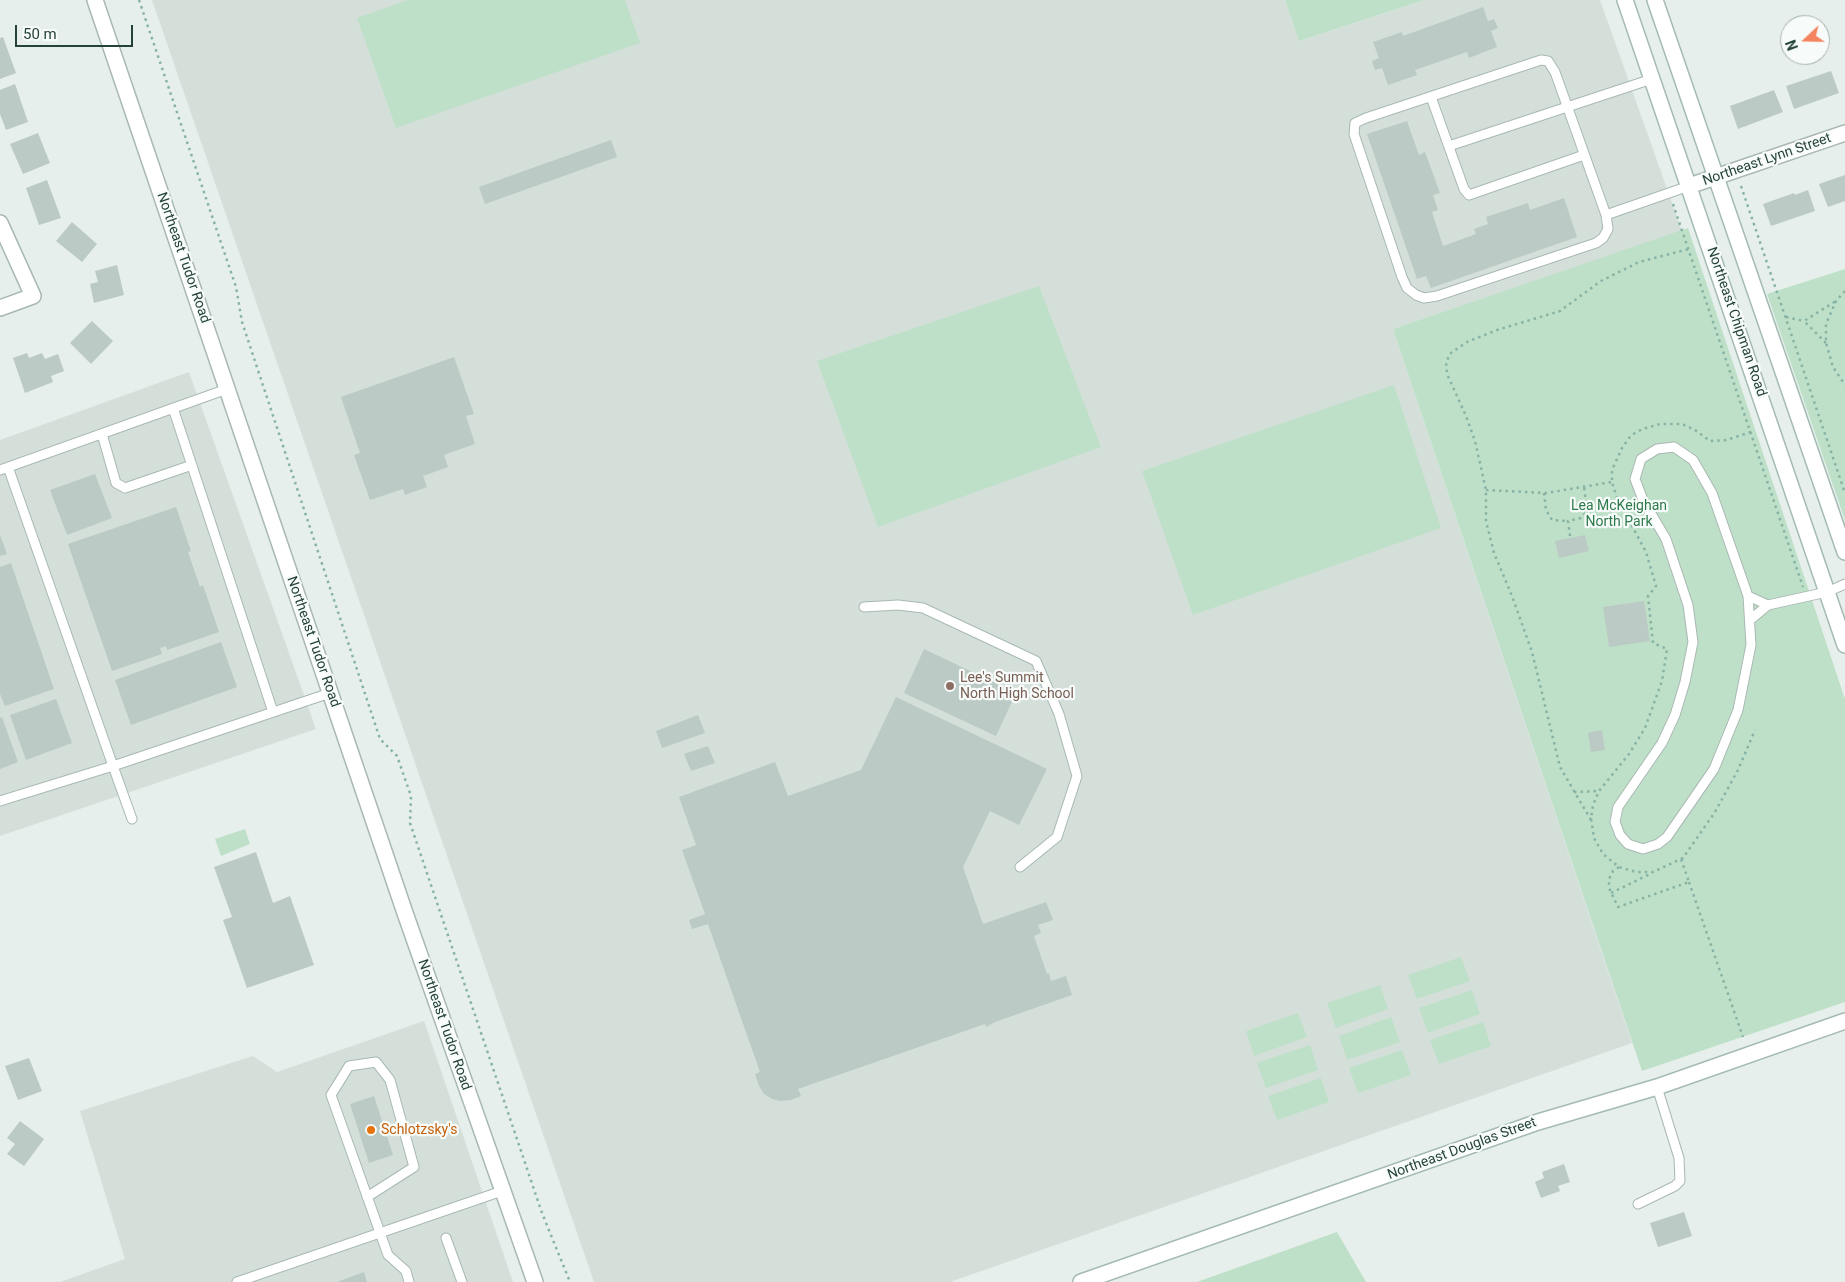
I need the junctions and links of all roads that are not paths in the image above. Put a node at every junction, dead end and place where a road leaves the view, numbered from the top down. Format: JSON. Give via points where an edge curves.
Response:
{"nodes":[{"id":1,"x":94,"y":0,"type":"edge"},
{"id":2,"x":1625,"y":0,"type":"edge"},
{"id":3,"x":1655,"y":0,"type":"edge"},
{"id":4,"x":1652,"y":79,"type":"junction"},
{"id":5,"x":1431,"y":96,"type":"junction"},
{"id":6,"x":1567,"y":107,"type":"junction"},
{"id":7,"x":1845,"y":133,"type":"edge"},
{"id":8,"x":1449,"y":146,"type":"junction"},
{"id":9,"x":1584,"y":155,"type":"junction"},
{"id":10,"x":1715,"y":177,"type":"junction"},
{"id":11,"x":1690,"y":186,"type":"junction"},
{"id":12,"x":1606,"y":215,"type":"junction"},
{"id":13,"x":0,"y":223,"type":"edge"},
{"id":14,"x":0,"y":308,"type":"edge"},
{"id":15,"x":227,"y":389,"type":"junction"},
{"id":16,"x":173,"y":408,"type":"junction"},
{"id":17,"x":102,"y":434,"type":"junction"},
{"id":18,"x":192,"y":465,"type":"junction"},
{"id":19,"x":4,"y":469,"type":"edge"},
{"id":20,"x":1845,"y":552,"type":"edge"},
{"id":21,"x":1845,"y":584,"type":"edge"},
{"id":22,"x":1827,"y":592,"type":"junction"},
{"id":23,"x":1748,"y":596,"type":"junction"},
{"id":24,"x":1768,"y":605,"type":"junction"},
{"id":25,"x":864,"y":607,"type":"dead end"},
{"id":26,"x":1750,"y":620,"type":"junction"},
{"id":27,"x":1845,"y":645,"type":"edge"},
{"id":28,"x":330,"y":693,"type":"junction"},
{"id":29,"x":273,"y":712,"type":"junction"},
{"id":30,"x":113,"y":766,"type":"junction"},
{"id":31,"x":0,"y":801,"type":"edge"},
{"id":32,"x":132,"y":819,"type":"dead end"},
{"id":33,"x":1020,"y":867,"type":"dead end"},
{"id":34,"x":1845,"y":1021,"type":"edge"},
{"id":35,"x":1657,"y":1087,"type":"junction"},
{"id":36,"x":502,"y":1191,"type":"junction"},
{"id":37,"x":367,"y":1197,"type":"junction"},
{"id":38,"x":1638,"y":1204,"type":"dead end"},
{"id":39,"x":381,"y":1234,"type":"junction"},
{"id":40,"x":446,"y":1238,"type":"dead end"},
{"id":41,"x":237,"y":1282,"type":"edge"},
{"id":42,"x":409,"y":1282,"type":"edge"},
{"id":43,"x":462,"y":1282,"type":"edge"},
{"id":44,"x":535,"y":1282,"type":"edge"},
{"id":45,"x":1081,"y":1282,"type":"edge"}],
"edges":[{"from":1,"to":15,"type":"main road","name":"Northeast Tudor Road"},
{"from":2,"to":4,"type":"main road","name":"Northeast Chipman Road"},
{"from":3,"to":10,"type":"main road","name":"Northeast Chipman Road"},
{"from":4,"to":6,"type":"lane"},
{"from":4,"to":11,"type":"main road","name":"Northeast Chipman Road"},
{"from":5,"to":6,"type":"lane","via":[[1541,60],[1548,61],[1555,72]]},
{"from":5,"to":8,"type":"lane"},
{"from":5,"to":12,"type":"lane","via":[[1366,118],[1355,123],[1354,129],[1402,277],[1407,288],[1416,295],[1424,298],[1437,296],[1596,243],[1608,229]]},
{"from":6,"to":8,"type":"lane"},
{"from":6,"to":9,"type":"lane"},
{"from":7,"to":10,"type":"main road","name":"Northeast Lynn Street"},
{"from":8,"to":9,"type":"lane","via":[[1469,195]]},
{"from":9,"to":12,"type":"lane"},
{"from":10,"to":11,"type":"main road","name":"Northeast Lynn Street"},
{"from":10,"to":20,"type":"main road","name":"Northeast Chipman Road"},
{"from":11,"to":12,"type":"lane"},
{"from":11,"to":22,"type":"main road","name":"Northeast Chipman Road"},
{"from":13,"to":14,"type":"main road","via":[[33,296]]},
{"from":15,"to":16,"type":"lane"},
{"from":15,"to":28,"type":"main road","name":"Northeast Tudor Road"},
{"from":16,"to":17,"type":"lane"},
{"from":16,"to":18,"type":"lane"},
{"from":17,"to":18,"type":"lane","via":[[116,483],[125,488]]},
{"from":17,"to":19,"type":"lane"},
{"from":18,"to":29,"type":"lane"},
{"from":19,"to":30,"type":"lane"},
{"from":21,"to":22,"type":"lane"},
{"from":22,"to":24,"type":"lane"},
{"from":22,"to":27,"type":"main road","name":"Northeast Chipman Road"},
{"from":23,"to":24,"type":"lane"},
{"from":23,"to":26,"type":"lane"},
{"from":23,"to":26,"type":"lane","via":[[1712,493],[1693,460],[1674,447],[1657,449],[1641,459],[1635,479],[1643,500],[1666,539],[1688,605],[1693,642],[1675,716],[1662,743],[1618,807],[1615,822],[1628,844],[1643,849],[1667,837],[1714,770],[1738,710],[1752,645]]},
{"from":24,"to":26,"type":"lane"},
{"from":25,"to":33,"type":"lane","via":[[898,605],[923,608],[1036,661],[1060,714],[1077,776],[1057,837]]},
{"from":28,"to":29,"type":"lane"},
{"from":28,"to":36,"type":"main road","name":"Northeast Tudor Road"},
{"from":29,"to":30,"type":"lane"},
{"from":30,"to":31,"type":"lane"},
{"from":30,"to":32,"type":"lane"},
{"from":34,"to":35,"type":"main road","name":"Northeast Douglas Street"},
{"from":35,"to":38,"type":"lane","via":[[1679,1158],[1680,1181]]},
{"from":35,"to":45,"type":"main road","name":"Northeast Douglas Street","via":[[1538,1122]]},
{"from":36,"to":39,"type":"lane"},
{"from":36,"to":44,"type":"main road","name":"Northeast Tudor Road"},
{"from":37,"to":37,"type":"lane","via":[[331,1095],[349,1066],[376,1062],[390,1080],[414,1167]]},
{"from":37,"to":39,"type":"lane"},
{"from":39,"to":41,"type":"lane"},
{"from":39,"to":42,"type":"lane","via":[[388,1255],[406,1272]]},
{"from":40,"to":43,"type":"lane"}]}
